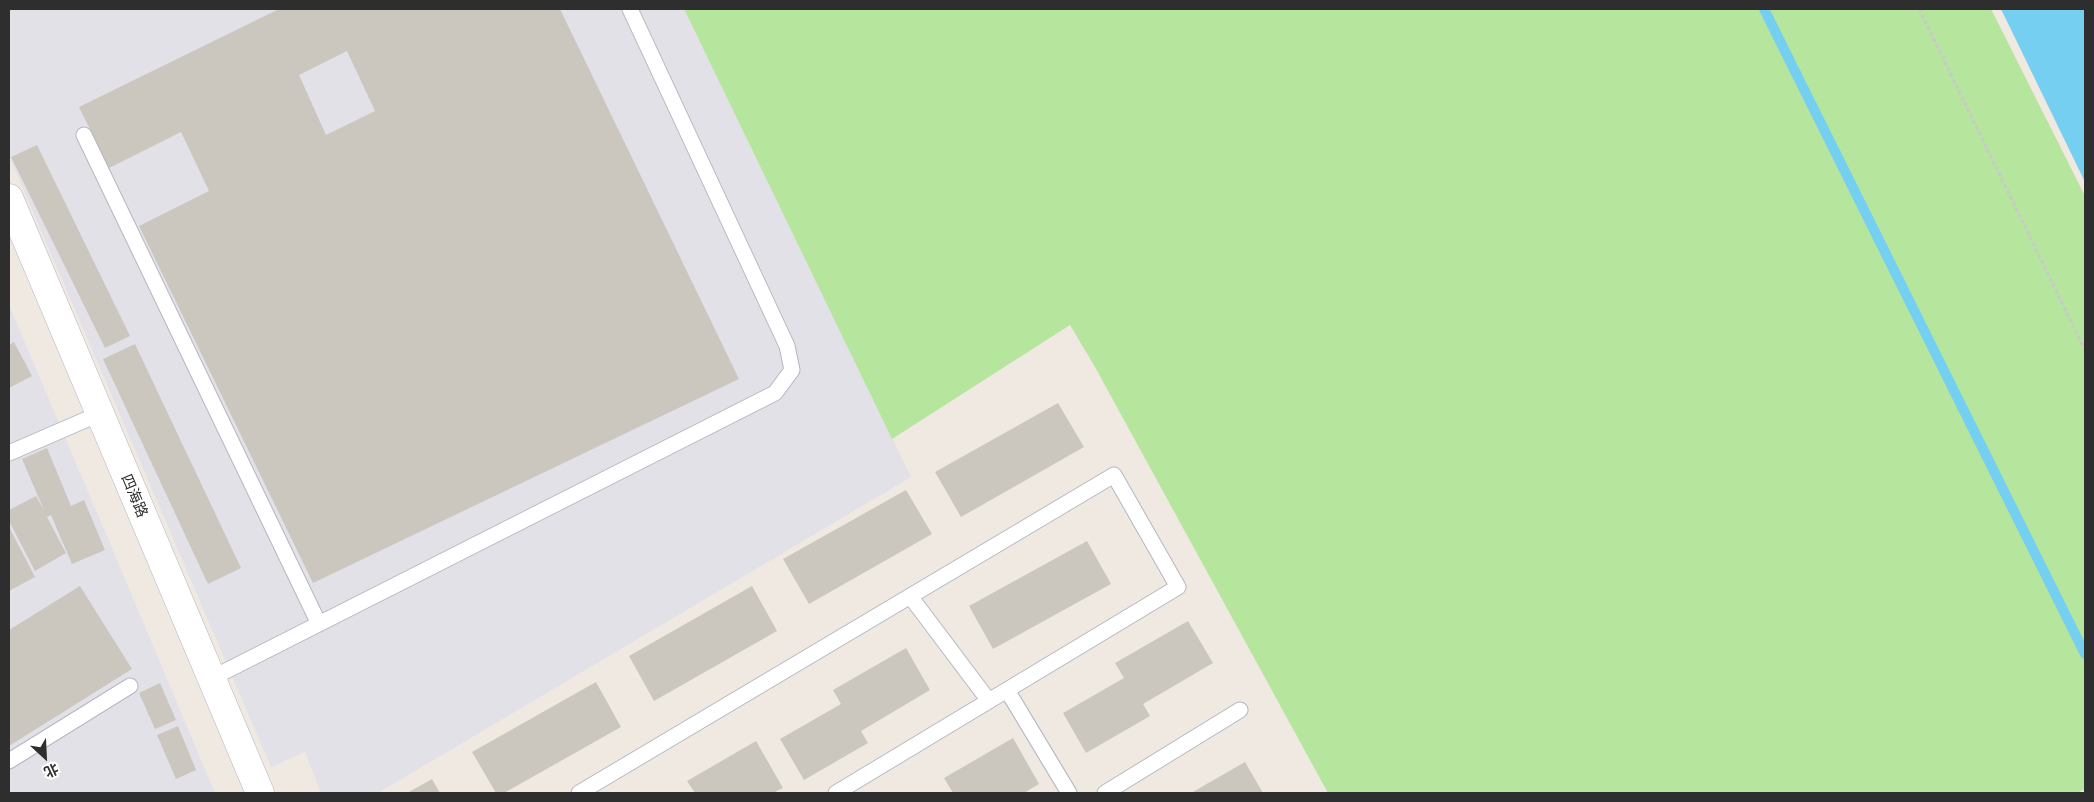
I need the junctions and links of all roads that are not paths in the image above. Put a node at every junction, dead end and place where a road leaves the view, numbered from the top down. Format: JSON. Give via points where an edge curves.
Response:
{"nodes":[{"id":1,"x":630,"y":9,"type":"edge"},
{"id":2,"x":84,"y":135,"type":"dead end"},
{"id":3,"x":9,"y":198,"type":"edge"},
{"id":4,"x":99,"y":414,"type":"junction"},
{"id":5,"x":9,"y":453,"type":"edge"},
{"id":6,"x":910,"y":596,"type":"junction"},
{"id":7,"x":319,"y":624,"type":"junction"},
{"id":8,"x":210,"y":678,"type":"junction"},
{"id":9,"x":130,"y":686,"type":"dead end"},
{"id":10,"x":1007,"y":690,"type":"junction"},
{"id":11,"x":989,"y":701,"type":"junction"},
{"id":12,"x":1240,"y":710,"type":"dead end"},
{"id":13,"x":9,"y":761,"type":"edge"},
{"id":14,"x":260,"y":793,"type":"edge"},
{"id":15,"x":579,"y":793,"type":"edge"},
{"id":16,"x":836,"y":793,"type":"edge"},
{"id":17,"x":1069,"y":793,"type":"edge"},
{"id":18,"x":1105,"y":793,"type":"edge"}],
"edges":[{"from":1,"to":7,"type":"lane","via":[[787,346],[792,370],[775,393]]},
{"from":2,"to":7,"type":"lane"},
{"from":3,"to":4,"type":"street","name":"四海路"},
{"from":4,"to":5,"type":"lane"},
{"from":4,"to":8,"type":"street","name":"四海路"},
{"from":6,"to":10,"type":"lane","via":[[1114,475],[1178,587]]},
{"from":6,"to":11,"type":"lane"},
{"from":6,"to":15,"type":"lane"},
{"from":7,"to":8,"type":"lane"},
{"from":8,"to":14,"type":"street","name":"四海路"},
{"from":9,"to":13,"type":"lane"},
{"from":10,"to":11,"type":"lane"},
{"from":10,"to":17,"type":"lane"},
{"from":11,"to":16,"type":"lane"},
{"from":12,"to":18,"type":"lane"}]}
